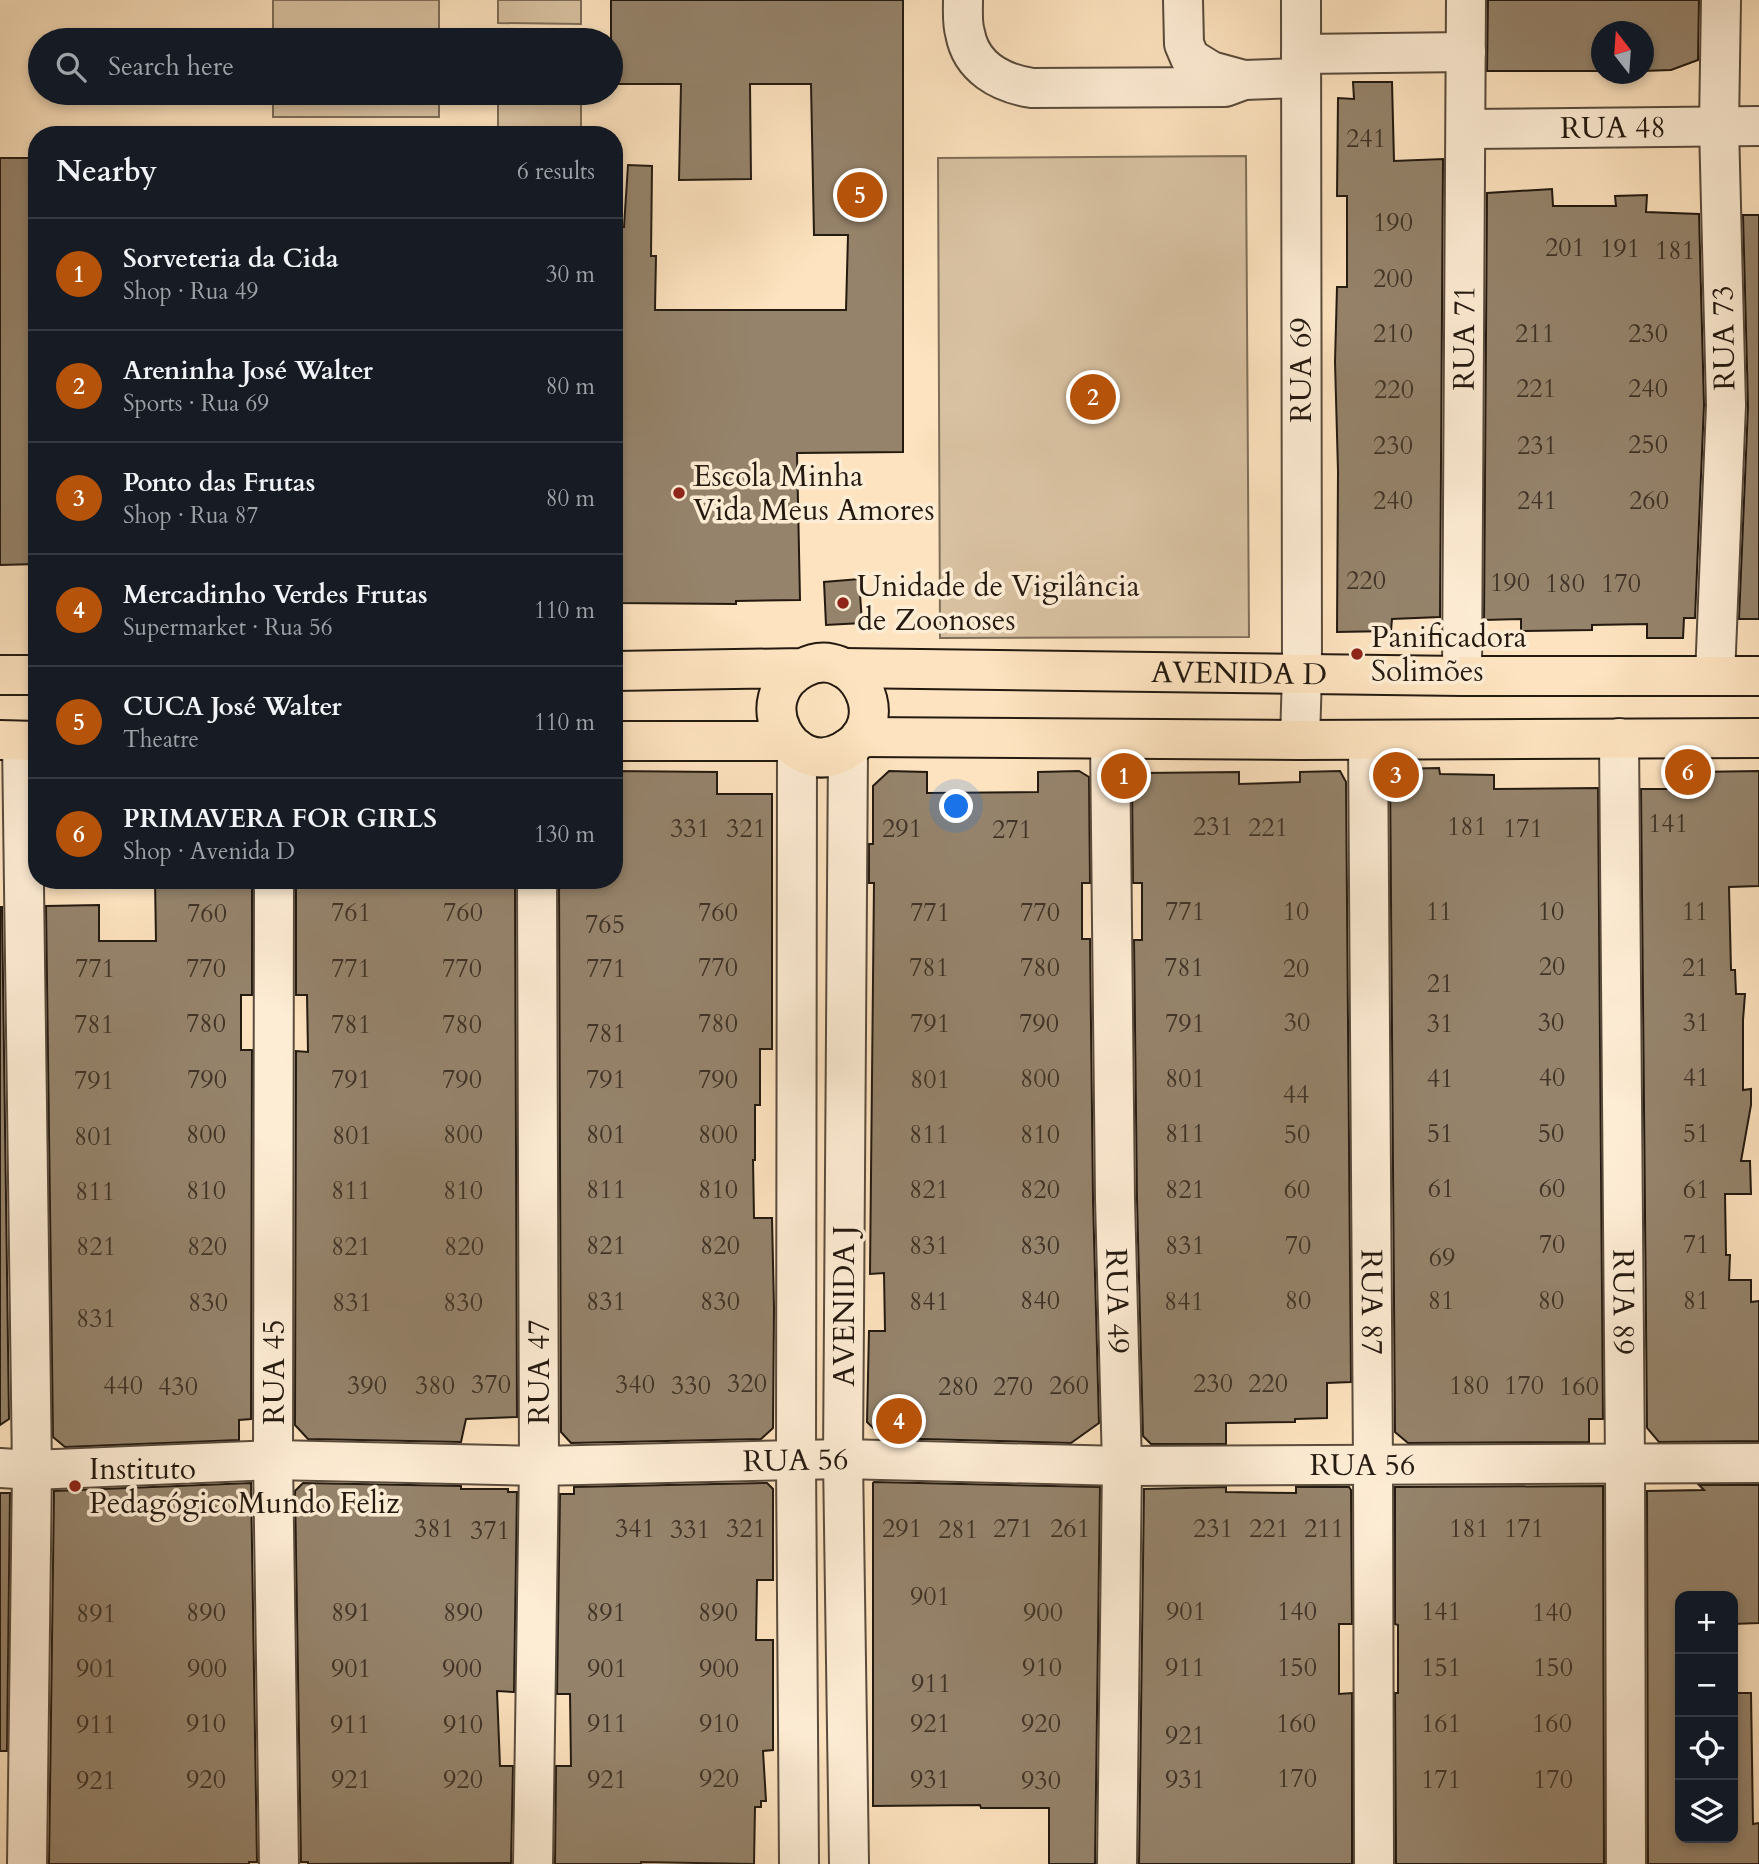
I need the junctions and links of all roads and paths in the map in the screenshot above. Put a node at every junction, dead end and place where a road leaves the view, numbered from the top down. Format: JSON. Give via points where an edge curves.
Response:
{"nodes":[{"id":1,"x":963,"y":0,"type":"edge"},
{"id":2,"x":1183,"y":0,"type":"edge"},
{"id":3,"x":1301,"y":0,"type":"edge"},
{"id":4,"x":1465,"y":0,"type":"edge"},
{"id":5,"x":1721,"y":0,"type":"edge"},
{"id":6,"x":1465,"y":52,"type":"junction"},
{"id":7,"x":1301,"y":66,"type":"junction"},
{"id":8,"x":1244,"y":80,"type":"junction"},
{"id":9,"x":1719,"y":126,"type":"junction"},
{"id":10,"x":1759,"y":126,"type":"edge"},
{"id":11,"x":1466,"y":129,"type":"junction"},
{"id":12,"x":1742,"y":405,"type":"edge"},
{"id":13,"x":803,"y":668,"type":"junction"},
{"id":14,"x":843,"y":668,"type":"junction"},
{"id":15,"x":623,"y":671,"type":"edge"},
{"id":16,"x":1302,"y":673,"type":"junction"},
{"id":17,"x":28,"y":675,"type":"edge"},
{"id":18,"x":0,"y":676,"type":"edge"},
{"id":19,"x":1462,"y":676,"type":"junction"},
{"id":20,"x":1715,"y":676,"type":"junction"},
{"id":21,"x":1759,"y":676,"type":"edge"},
{"id":22,"x":1619,"y":738,"type":"junction"},
{"id":23,"x":1759,"y":738,"type":"edge"},
{"id":24,"x":1110,"y":739,"type":"junction"},
{"id":25,"x":1300,"y":740,"type":"junction"},
{"id":26,"x":1368,"y":740,"type":"junction"},
{"id":27,"x":20,"y":741,"type":"edge"},
{"id":28,"x":623,"y":741,"type":"edge"},
{"id":29,"x":854,"y":743,"type":"junction"},
{"id":30,"x":792,"y":745,"type":"junction"},
{"id":31,"x":274,"y":889,"type":"edge"},
{"id":32,"x":537,"y":889,"type":"edge"},
{"id":33,"x":844,"y":1459,"type":"junction"},
{"id":34,"x":274,"y":1460,"type":"junction"},
{"id":35,"x":796,"y":1461,"type":"junction"},
{"id":36,"x":1625,"y":1463,"type":"junction"},
{"id":37,"x":1759,"y":1463,"type":"edge"},
{"id":38,"x":1373,"y":1465,"type":"junction"},
{"id":39,"x":540,"y":1466,"type":"junction"},
{"id":40,"x":1122,"y":1466,"type":"junction"},
{"id":41,"x":16,"y":1469,"type":"edge"},
{"id":42,"x":27,"y":1864,"type":"edge"},
{"id":43,"x":279,"y":1864,"type":"edge"},
{"id":44,"x":533,"y":1864,"type":"edge"},
{"id":45,"x":799,"y":1864,"type":"edge"},
{"id":46,"x":849,"y":1864,"type":"edge"},
{"id":47,"x":1117,"y":1864,"type":"edge"},
{"id":48,"x":1374,"y":1864,"type":"edge"},
{"id":49,"x":1626,"y":1864,"type":"edge"}],
"edges":[{"from":1,"to":8,"type":"street","via":[[964,33],[976,58],[999,79],[1015,85],[1225,87]]},
{"from":2,"to":8,"type":"street","via":[[1184,44],[1190,58],[1211,71]]},
{"from":3,"to":7,"type":"street","name":"RUA 69"},
{"from":4,"to":6,"type":"street","name":"RUA 71"},
{"from":5,"to":9,"type":"street","name":"RUA 73"},
{"from":6,"to":7,"type":"street"},
{"from":6,"to":11,"type":"street","name":"RUA 71"},
{"from":7,"to":8,"type":"street"},
{"from":7,"to":16,"type":"street","name":"RUA 69"},
{"from":9,"to":10,"type":"street","name":"RUA 48"},
{"from":9,"to":11,"type":"street","name":"RUA 48"},
{"from":9,"to":12,"type":"street","name":"RUA 73"},
{"from":11,"to":19,"type":"street","name":"RUA 71"},
{"from":12,"to":20,"type":"street","name":"RUA 73"},
{"from":13,"to":14,"type":"main road","via":[[822,664]]},
{"from":13,"to":15,"type":"main road"},
{"from":13,"to":30,"type":"main road","via":[[784,683],[778,699],[781,733]]},
{"from":14,"to":16,"type":"main road","name":"AVENIDA D"},
{"from":14,"to":29,"type":"main road","via":[[860,682],[867,697],[865,730]]},
{"from":16,"to":19,"type":"main road","name":"AVENIDA D"},
{"from":16,"to":25,"type":"street","name":"RUA 69"},
{"from":17,"to":18,"type":"main road"},
{"from":19,"to":20,"type":"main road","name":"AVENIDA D"},
{"from":20,"to":21,"type":"main road","name":"AVENIDA D"},
{"from":22,"to":23,"type":"main road"},
{"from":22,"to":26,"type":"main road"},
{"from":22,"to":36,"type":"street","name":"RUA 89"},
{"from":24,"to":25,"type":"main road"},
{"from":24,"to":29,"type":"main road"},
{"from":24,"to":40,"type":"street","name":"RUA 49"},
{"from":25,"to":26,"type":"main road"},
{"from":26,"to":38,"type":"street","name":"RUA 87"},
{"from":27,"to":41,"type":"street"},
{"from":28,"to":30,"type":"main road"},
{"from":29,"to":30,"type":"main road","via":[[841,753],[824,757]]},
{"from":29,"to":33,"type":"street","name":"AVENIDA J"},
{"from":30,"to":35,"type":"street","name":"AVENIDA J"},
{"from":31,"to":34,"type":"street","name":"RUA 45"},
{"from":32,"to":39,"type":"street","name":"RUA 47"},
{"from":33,"to":35,"type":"street","name":"RUA 56"},
{"from":33,"to":40,"type":"street","name":"RUA 56"},
{"from":33,"to":46,"type":"street","name":"AVENIDA J"},
{"from":34,"to":39,"type":"street","name":"RUA 56"},
{"from":34,"to":41,"type":"street","name":"RUA 56"},
{"from":34,"to":43,"type":"street","name":"RUA 45"},
{"from":35,"to":39,"type":"street","name":"RUA 56"},
{"from":35,"to":45,"type":"street","name":"AVENIDA J"},
{"from":36,"to":37,"type":"street","name":"RUA 56"},
{"from":36,"to":38,"type":"street","name":"RUA 56"},
{"from":36,"to":49,"type":"street","name":"RUA 89"},
{"from":38,"to":40,"type":"street","name":"RUA 56"},
{"from":38,"to":48,"type":"street","name":"RUA 87"},
{"from":39,"to":44,"type":"street","name":"RUA 47"},
{"from":40,"to":47,"type":"street","name":"RUA 49"},
{"from":41,"to":42,"type":"street"}]}
